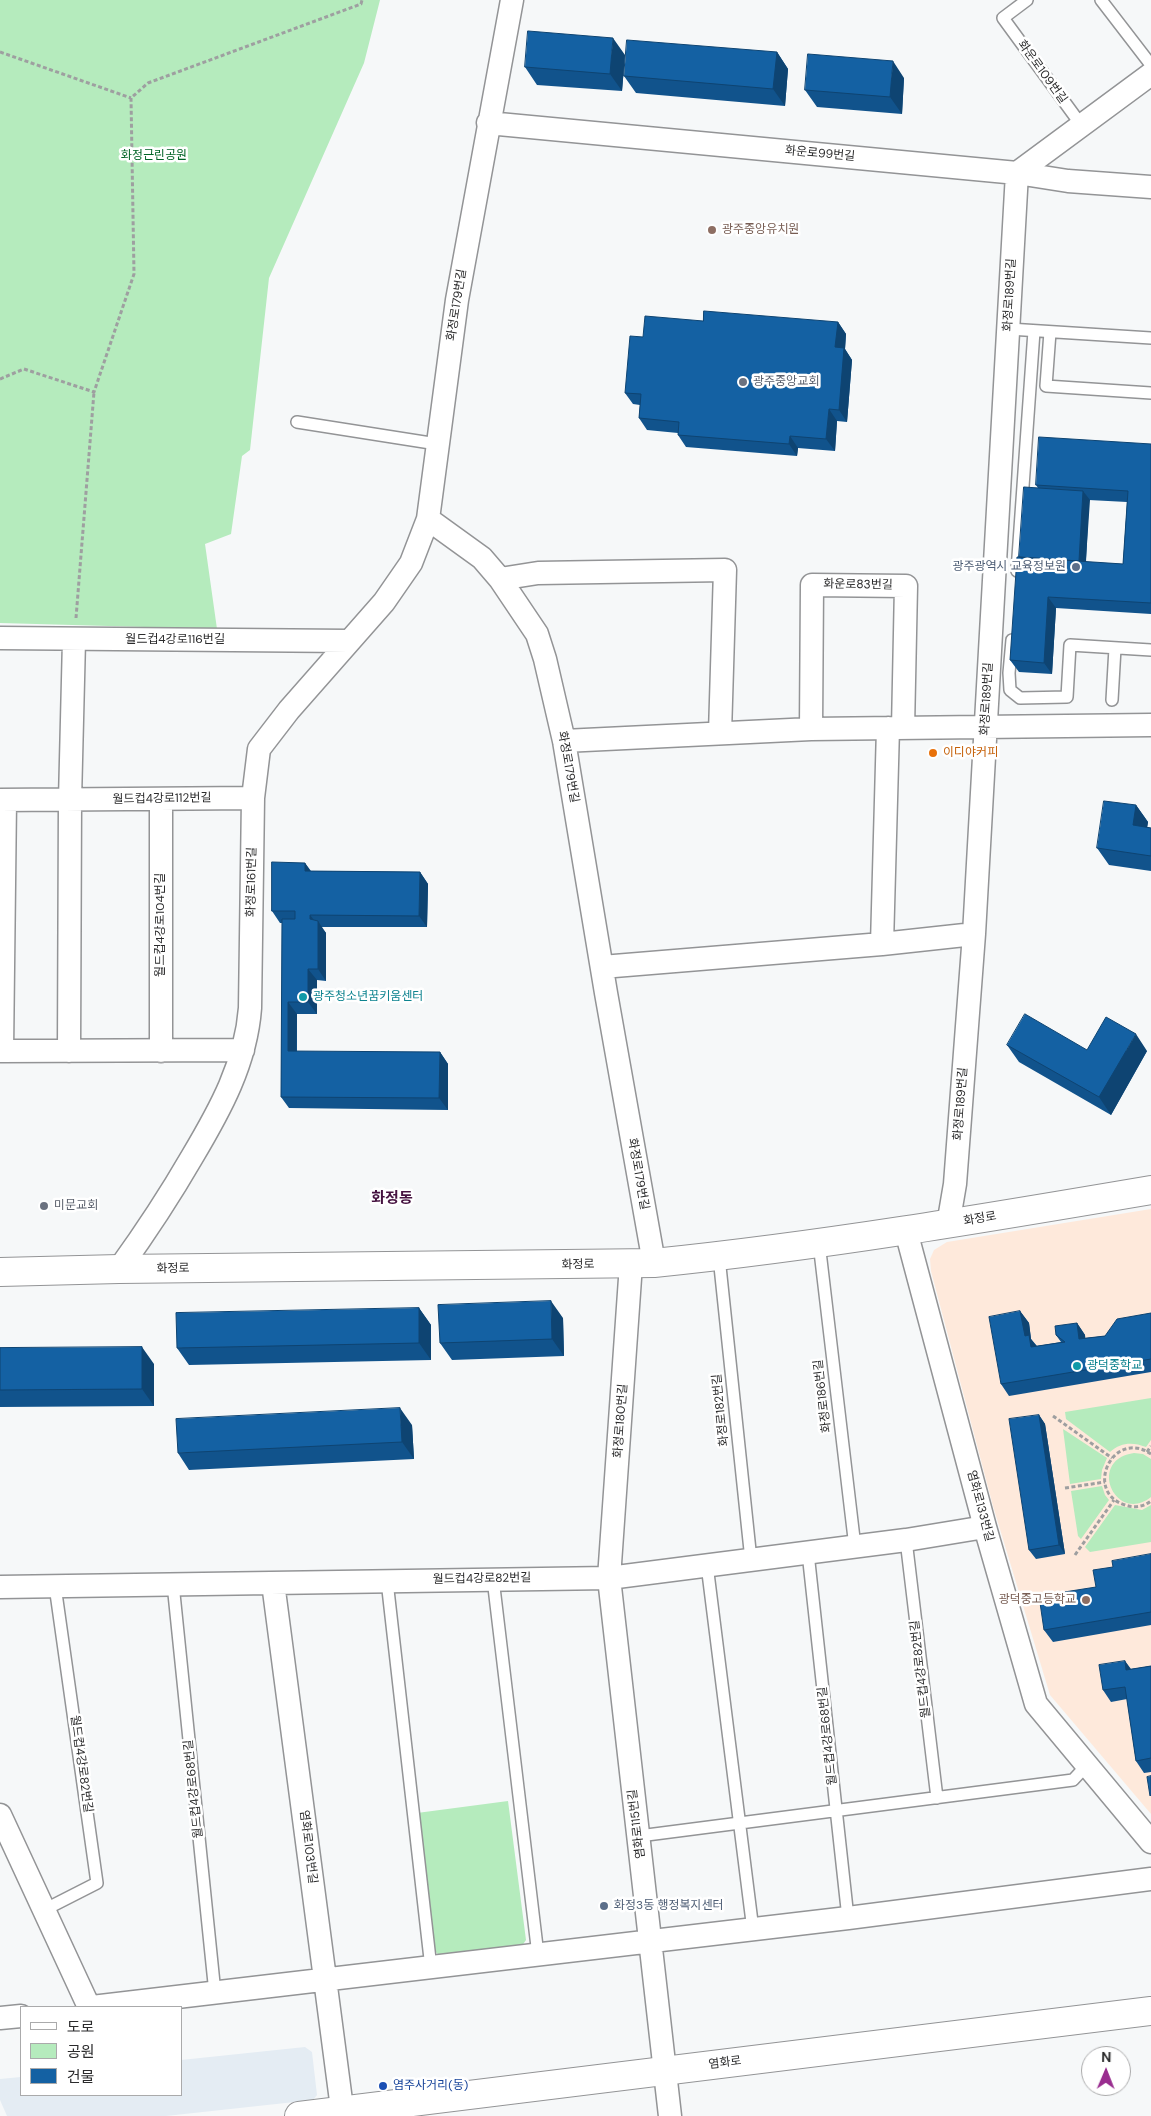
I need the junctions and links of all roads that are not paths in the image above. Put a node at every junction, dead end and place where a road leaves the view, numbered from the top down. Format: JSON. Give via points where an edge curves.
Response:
{"nodes":[{"id":1,"x":512,"y":0,"type":"edge"},
{"id":2,"x":1027,"y":0,"type":"edge"},
{"id":3,"x":1101,"y":0,"type":"edge"},
{"id":4,"x":1151,"y":65,"type":"edge"},
{"id":5,"x":1151,"y":74,"type":"edge"},
{"id":6,"x":488,"y":123,"type":"junction"},
{"id":7,"x":1082,"y":126,"type":"junction"},
{"id":8,"x":1017,"y":173,"type":"junction"},
{"id":9,"x":1151,"y":187,"type":"edge"},
{"id":10,"x":1009,"y":329,"type":"junction"},
{"id":11,"x":1034,"y":331,"type":"junction"},
{"id":12,"x":1050,"y":332,"type":"junction"},
{"id":13,"x":1151,"y":338,"type":"edge"},
{"id":14,"x":1151,"y":393,"type":"edge"},
{"id":15,"x":297,"y":422,"type":"dead end"},
{"id":16,"x":437,"y":444,"type":"junction"},
{"id":17,"x":428,"y":519,"type":"junction"},
{"id":18,"x":500,"y":578,"type":"junction"},
{"id":19,"x":1016,"y":585,"type":"edge"},
{"id":20,"x":1013,"y":624,"type":"edge"},
{"id":21,"x":0,"y":638,"type":"edge"},
{"id":22,"x":74,"y":640,"type":"junction"},
{"id":23,"x":349,"y":641,"type":"junction"},
{"id":24,"x":1115,"y":648,"type":"junction"},
{"id":25,"x":1151,"y":650,"type":"edge"},
{"id":26,"x":1112,"y":700,"type":"dead end"},
{"id":27,"x":1151,"y":725,"type":"edge"},
{"id":28,"x":985,"y":727,"type":"junction"},
{"id":29,"x":895,"y":728,"type":"junction"},
{"id":30,"x":811,"y":729,"type":"junction"},
{"id":31,"x":720,"y":733,"type":"junction"},
{"id":32,"x":564,"y":741,"type":"junction"},
{"id":33,"x":253,"y":798,"type":"junction"},
{"id":34,"x":161,"y":799,"type":"junction"},
{"id":35,"x":3,"y":800,"type":"edge"},
{"id":36,"x":70,"y":800,"type":"junction"},
{"id":37,"x":974,"y":934,"type":"junction"},
{"id":38,"x":882,"y":944,"type":"junction"},
{"id":39,"x":602,"y":967,"type":"junction"},
{"id":40,"x":243,"y":1050,"type":"junction"},
{"id":41,"x":1,"y":1051,"type":"edge"},
{"id":42,"x":69,"y":1051,"type":"junction"},
{"id":43,"x":161,"y":1051,"type":"junction"},
{"id":44,"x":1151,"y":1190,"type":"edge"},
{"id":45,"x":948,"y":1225,"type":"junction"},
{"id":46,"x":906,"y":1231,"type":"junction"},
{"id":47,"x":819,"y":1243,"type":"junction"},
{"id":48,"x":719,"y":1257,"type":"junction"},
{"id":49,"x":642,"y":1264,"type":"junction"},
{"id":50,"x":119,"y":1269,"type":"junction"},
{"id":51,"x":0,"y":1272,"type":"edge"},
{"id":52,"x":985,"y":1527,"type":"junction"},
{"id":53,"x":906,"y":1540,"type":"junction"},
{"id":54,"x":855,"y":1547,"type":"junction"},
{"id":55,"x":808,"y":1553,"type":"junction"},
{"id":56,"x":751,"y":1560,"type":"junction"},
{"id":57,"x":707,"y":1565,"type":"junction"},
{"id":58,"x":608,"y":1578,"type":"junction"},
{"id":59,"x":493,"y":1579,"type":"junction"},
{"id":60,"x":387,"y":1581,"type":"junction"},
{"id":61,"x":273,"y":1583,"type":"junction"},
{"id":62,"x":172,"y":1584,"type":"junction"},
{"id":63,"x":55,"y":1586,"type":"junction"},
{"id":64,"x":0,"y":1587,"type":"edge"},
{"id":65,"x":1087,"y":1765,"type":"junction"},
{"id":66,"x":937,"y":1798,"type":"junction"},
{"id":67,"x":836,"y":1812,"type":"junction"},
{"id":68,"x":0,"y":1815,"type":"edge"},
{"id":69,"x":741,"y":1824,"type":"junction"},
{"id":70,"x":639,"y":1836,"type":"junction"},
{"id":71,"x":1151,"y":1842,"type":"edge"},
{"id":72,"x":1151,"y":1878,"type":"edge"},
{"id":73,"x":44,"y":1910,"type":"junction"},
{"id":74,"x":848,"y":1918,"type":"junction"},
{"id":75,"x":753,"y":1930,"type":"junction"},
{"id":76,"x":650,"y":1942,"type":"junction"},
{"id":77,"x":538,"y":1955,"type":"junction"},
{"id":78,"x":431,"y":1968,"type":"junction"},
{"id":79,"x":325,"y":1980,"type":"junction"},
{"id":80,"x":215,"y":1993,"type":"junction"},
{"id":81,"x":91,"y":2006,"type":"edge"},
{"id":82,"x":100,"y":2006,"type":"edge"},
{"id":83,"x":1151,"y":2011,"type":"edge"},
{"id":84,"x":20,"y":2016,"type":"edge"},
{"id":85,"x":0,"y":2018,"type":"edge"},
{"id":86,"x":666,"y":2070,"type":"junction"},
{"id":87,"x":342,"y":2113,"type":"edge"},
{"id":88,"x":299,"y":2116,"type":"edge"},
{"id":89,"x":670,"y":2116,"type":"edge"}],
"edges":[{"from":1,"to":6,"type":"street","name":"화정로179번길"},
{"from":2,"to":7,"type":"lane","name":"화운로109번길","via":[[1003,18]]},
{"from":3,"to":4,"type":"lane"},
{"from":5,"to":7,"type":"street"},
{"from":6,"to":8,"type":"street","name":"화운로99번길"},
{"from":6,"to":16,"type":"street","name":"화정로179번길","via":[[457,300]]},
{"from":7,"to":8,"type":"street"},
{"from":8,"to":9,"type":"street","name":"화운로99번길","via":[[1068,181]]},
{"from":8,"to":10,"type":"street","name":"화정로189번길"},
{"from":10,"to":11,"type":"lane"},
{"from":10,"to":28,"type":"street","name":"화정로189번길"},
{"from":11,"to":12,"type":"lane"},
{"from":11,"to":19,"type":"lane"},
{"from":12,"to":13,"type":"lane"},
{"from":12,"to":14,"type":"lane","via":[[1046,386]]},
{"from":15,"to":16,"type":"lane"},
{"from":16,"to":17,"type":"street","name":"화정로179번길"},
{"from":17,"to":18,"type":"street","name":"화정로179번길","via":[[482,558]]},
{"from":17,"to":23,"type":"street","name":"화정로161번길","via":[[411,563],[384,602]]},
{"from":18,"to":31,"type":"street","via":[[538,573],[725,570]]},
{"from":18,"to":32,"type":"street","name":"화정로179번길","via":[[536,634]]},
{"from":20,"to":24,"type":"lane","via":[[1010,690],[1020,698],[1067,698],[1070,645]]},
{"from":21,"to":22,"type":"street","name":"월드컵4강로116번길"},
{"from":22,"to":23,"type":"street","name":"월드컵4강로116번길"},
{"from":22,"to":36,"type":"street"},
{"from":23,"to":33,"type":"street","name":"화정로161번길","via":[[259,749]]},
{"from":24,"to":25,"type":"lane"},
{"from":24,"to":26,"type":"lane"},
{"from":27,"to":28,"type":"street"},
{"from":28,"to":29,"type":"street"},
{"from":28,"to":37,"type":"street","name":"화정로189번길"},
{"from":29,"to":30,"type":"street"},
{"from":29,"to":30,"type":"street","name":"화운로83번길","via":[[906,586],[812,585]]},
{"from":29,"to":38,"type":"street","name":"화운로83번길"},
{"from":30,"to":31,"type":"street"},
{"from":31,"to":32,"type":"street"},
{"from":32,"to":39,"type":"street","name":"화정로179번길"},
{"from":33,"to":34,"type":"street","name":"월드컵4강로112번길"},
{"from":33,"to":40,"type":"street","name":"화정로161번길","via":[[250,1008]]},
{"from":34,"to":36,"type":"street","name":"월드컵4강로112번길"},
{"from":34,"to":43,"type":"street","name":"월드컵4강로104번길"},
{"from":35,"to":36,"type":"street","name":"월드컵4강로112번길"},
{"from":35,"to":41,"type":"street"},
{"from":36,"to":42,"type":"street"},
{"from":37,"to":38,"type":"street"},
{"from":37,"to":45,"type":"street","name":"화정로189번길","via":[[955,1184]]},
{"from":38,"to":39,"type":"street"},
{"from":39,"to":49,"type":"street","name":"화정로179번길"},
{"from":40,"to":43,"type":"street"},
{"from":40,"to":50,"type":"street","name":"화정로161번길","via":[[229,1091],[209,1128]]},
{"from":41,"to":42,"type":"street"},
{"from":42,"to":43,"type":"street"},
{"from":44,"to":45,"type":"street","name":"화정로"},
{"from":45,"to":46,"type":"street","name":"화정로"},
{"from":46,"to":47,"type":"street","name":"화정로"},
{"from":46,"to":52,"type":"street","name":"염화로133번길"},
{"from":47,"to":48,"type":"street","name":"화정로"},
{"from":47,"to":54,"type":"lane","name":"화정로186번길"},
{"from":48,"to":49,"type":"street","name":"화정로"},
{"from":48,"to":56,"type":"lane","name":"화정로182번길"},
{"from":49,"to":50,"type":"street","name":"화정로"},
{"from":49,"to":58,"type":"street","name":"화정로180번길"},
{"from":50,"to":51,"type":"street","name":"화정로"},
{"from":52,"to":53,"type":"street","name":"월드컵4강로82번길"},
{"from":52,"to":65,"type":"street","name":"염화로133번길","via":[[1036,1704]]},
{"from":53,"to":54,"type":"street","name":"월드컵4강로82번길"},
{"from":53,"to":66,"type":"lane","name":"월드컵4강로82번길"},
{"from":54,"to":55,"type":"street","name":"월드컵4강로82번길"},
{"from":55,"to":56,"type":"street","name":"월드컵4강로82번길"},
{"from":55,"to":67,"type":"lane","name":"월드컵4강로68번길"},
{"from":56,"to":57,"type":"street","name":"월드컵4강로82번길"},
{"from":57,"to":58,"type":"street","name":"월드컵4강로82번길"},
{"from":57,"to":69,"type":"lane"},
{"from":58,"to":59,"type":"street","name":"월드컵4강로82번길"},
{"from":58,"to":70,"type":"street","name":"염화로115번길"},
{"from":59,"to":60,"type":"street","name":"월드컵4강로82번길"},
{"from":59,"to":77,"type":"lane"},
{"from":60,"to":61,"type":"street","name":"월드컵4강로82번길"},
{"from":60,"to":78,"type":"lane"},
{"from":61,"to":62,"type":"street","name":"월드컵4강로82번길"},
{"from":61,"to":79,"type":"street","name":"염화로103번길"},
{"from":62,"to":63,"type":"street","name":"월드컵4강로82번길"},
{"from":62,"to":80,"type":"lane","name":"월드컵4강로68번길"},
{"from":63,"to":64,"type":"street","name":"월드컵4강로82번길"},
{"from":63,"to":73,"type":"lane","name":"월드컵4강로82번길","via":[[97,1882]]},
{"from":65,"to":66,"type":"lane","via":[[1073,1780]]},
{"from":65,"to":71,"type":"street","name":"염화로133번길"},
{"from":66,"to":67,"type":"lane"},
{"from":67,"to":69,"type":"lane"},
{"from":67,"to":74,"type":"lane","name":"월드컵4강로68번길"},
{"from":68,"to":73,"type":"street"},
{"from":69,"to":70,"type":"lane"},
{"from":69,"to":75,"type":"lane"},
{"from":70,"to":76,"type":"street","name":"염화로115번길"},
{"from":72,"to":74,"type":"street"},
{"from":73,"to":81,"type":"street"},
{"from":74,"to":75,"type":"street"},
{"from":75,"to":76,"type":"street"},
{"from":76,"to":77,"type":"street"},
{"from":76,"to":86,"type":"street","name":"염화로115번길"},
{"from":77,"to":78,"type":"street"},
{"from":78,"to":79,"type":"street"},
{"from":79,"to":80,"type":"street"},
{"from":79,"to":87,"type":"street","name":"염화로103번길"},
{"from":80,"to":82,"type":"street"},
{"from":83,"to":86,"type":"street","name":"염화로"},
{"from":84,"to":85,"type":"street"},
{"from":86,"to":87,"type":"street","name":"염화로"},
{"from":86,"to":89,"type":"street","name":"염화로115번길"},
{"from":87,"to":88,"type":"street","name":"염화로"}]}
